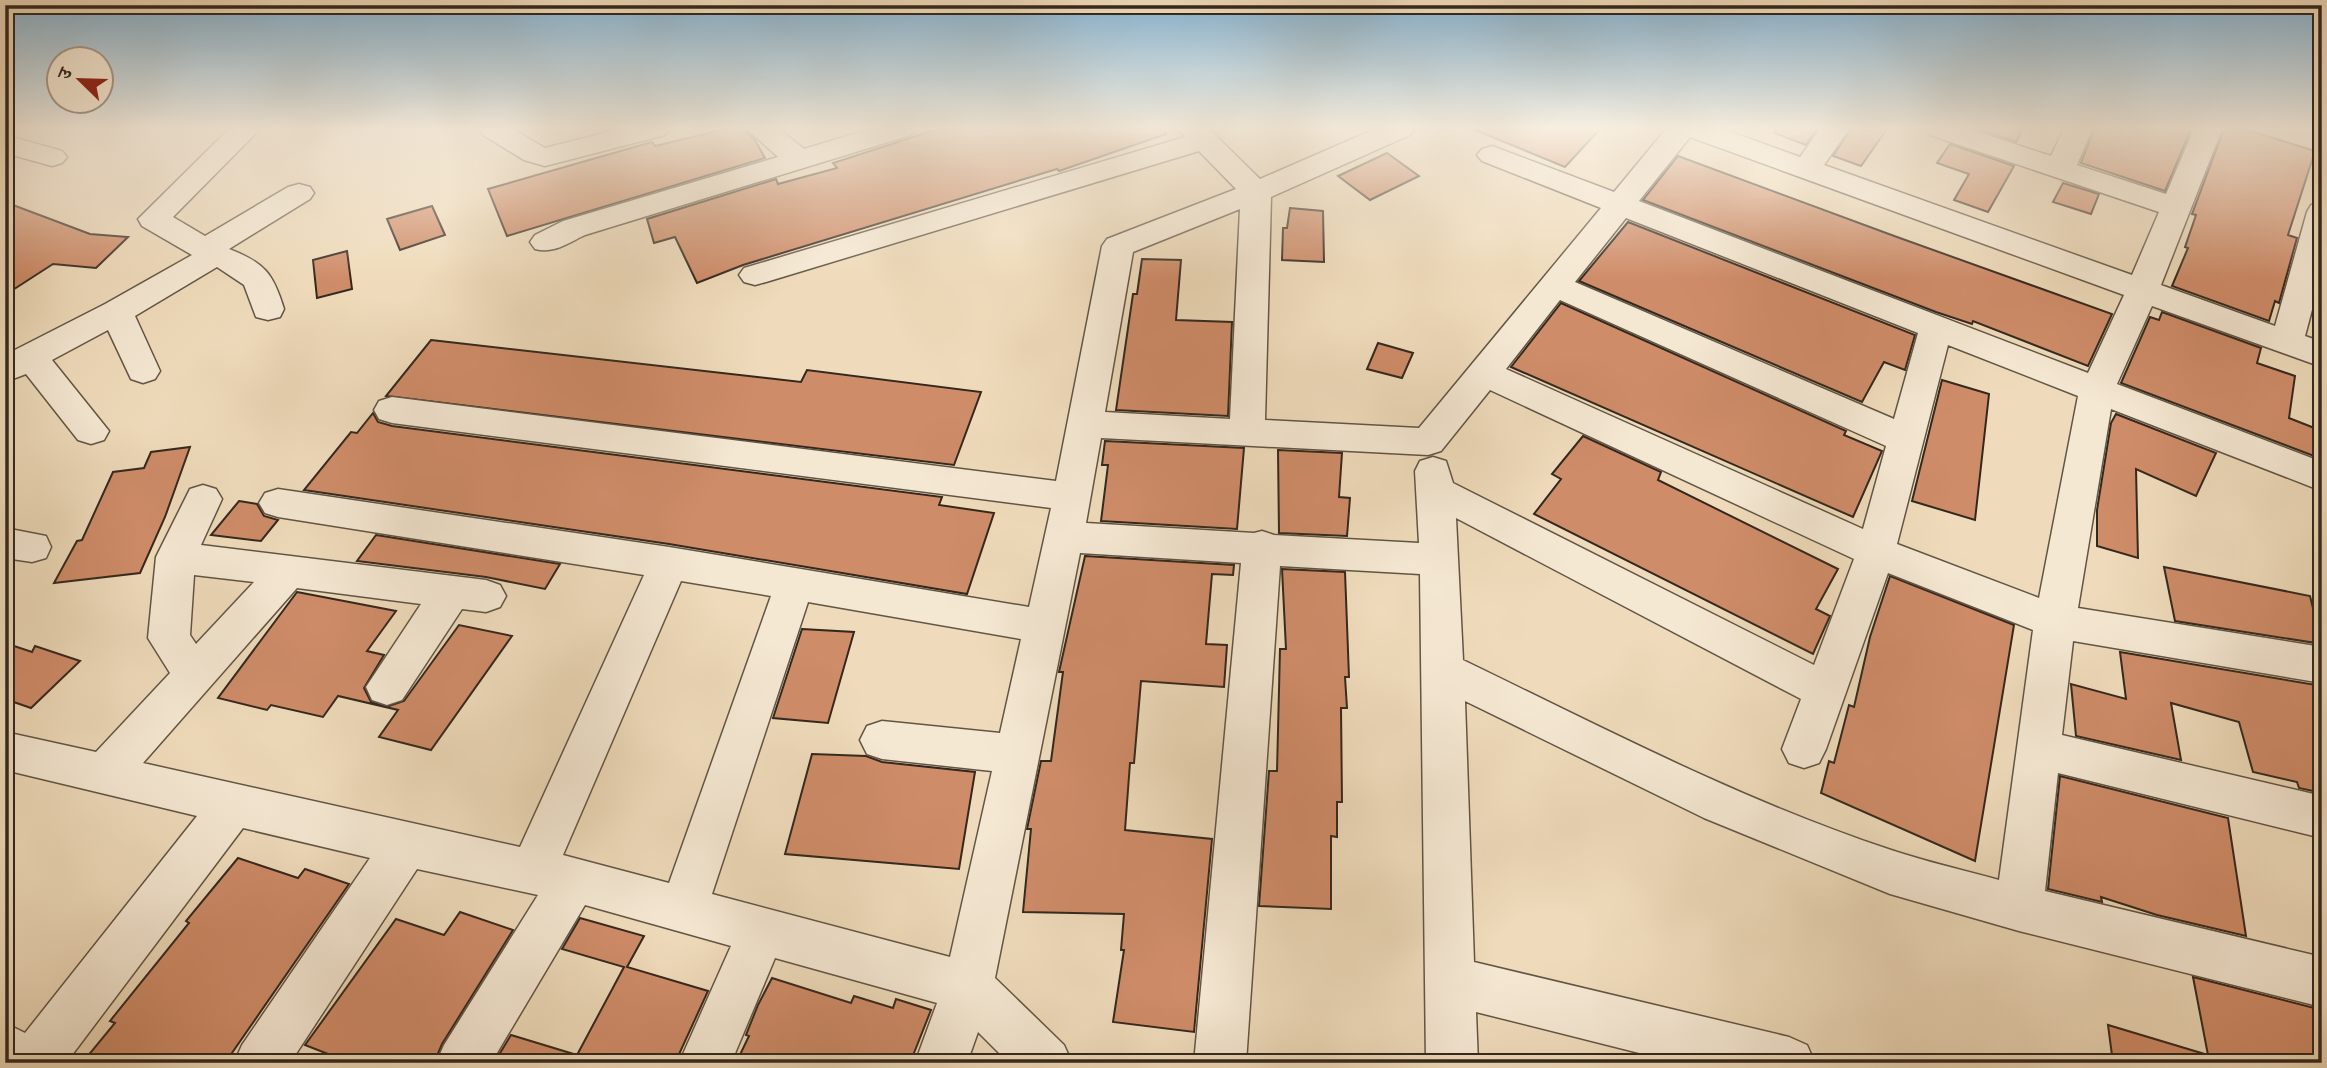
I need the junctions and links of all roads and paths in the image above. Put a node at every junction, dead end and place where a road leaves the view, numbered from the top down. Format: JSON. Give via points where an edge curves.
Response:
{"nodes":[{"id":1,"x":194,"y":179,"type":"edge"},
{"id":2,"x":738,"y":179,"type":"edge"},
{"id":3,"x":1061,"y":179,"type":"edge"},
{"id":4,"x":1243,"y":179,"type":"edge"},
{"id":5,"x":1286,"y":179,"type":"edge"},
{"id":6,"x":1554,"y":179,"type":"edge"},
{"id":7,"x":1640,"y":179,"type":"edge"},
{"id":8,"x":1831,"y":179,"type":"edge"},
{"id":9,"x":2090,"y":179,"type":"edge"},
{"id":10,"x":2187,"y":179,"type":"edge"},
{"id":11,"x":1256,"y":192,"type":"junction"},
{"id":12,"x":299,"y":193,"type":"dead end"},
{"id":13,"x":1620,"y":204,"type":"junction"},
{"id":14,"x":2175,"y":207,"type":"junction"},
{"id":15,"x":2320,"y":224,"type":"edge"},
{"id":16,"x":546,"y":242,"type":"dead end"},
{"id":17,"x":211,"y":252,"type":"junction"},
{"id":18,"x":755,"y":275,"type":"dead end"},
{"id":19,"x":1554,"y":285,"type":"junction"},
{"id":20,"x":2142,"y":291,"type":"junction"},
{"id":21,"x":268,"y":309,"type":"dead end"},
{"id":22,"x":117,"y":312,"type":"junction"},
{"id":23,"x":1936,"y":327,"type":"junction"},
{"id":24,"x":2287,"y":342,"type":"junction"},
{"id":25,"x":2322,"y":355,"type":"edge"},
{"id":26,"x":18,"y":363,"type":"edge"},
{"id":27,"x":143,"y":371,"type":"dead end"},
{"id":28,"x":1482,"y":372,"type":"junction"},
{"id":29,"x":2097,"y":390,"type":"junction"},
{"id":30,"x":392,"y":410,"type":"dead end"},
{"id":31,"x":1085,"y":424,"type":"junction"},
{"id":32,"x":1247,"y":430,"type":"junction"},
{"id":33,"x":91,"y":431,"type":"dead end"},
{"id":34,"x":1905,"y":439,"type":"junction"},
{"id":35,"x":1428,"y":442,"type":"junction"},
{"id":36,"x":2322,"y":477,"type":"edge"},
{"id":37,"x":1436,"y":491,"type":"junction"},
{"id":38,"x":1072,"y":497,"type":"junction"},
{"id":39,"x":203,"y":499,"type":"dead end"},
{"id":40,"x":278,"y":503,"type":"dead end"},
{"id":41,"x":1064,"y":537,"type":"junction"},
{"id":42,"x":1262,"y":546,"type":"junction"},
{"id":43,"x":1875,"y":552,"type":"junction"},
{"id":44,"x":176,"y":557,"type":"junction"},
{"id":45,"x":1439,"y":560,"type":"junction"},
{"id":46,"x":668,"y":563,"type":"junction"},
{"id":47,"x":290,"y":569,"type":"junction"},
{"id":48,"x":794,"y":586,"type":"junction"},
{"id":49,"x":2055,"y":621,"type":"junction"},
{"id":50,"x":1043,"y":626,"type":"junction"},
{"id":51,"x":2322,"y":665,"type":"edge"},
{"id":52,"x":1443,"y":670,"type":"junction"},
{"id":53,"x":194,"y":674,"type":"junction"},
{"id":54,"x":387,"y":687,"type":"dead end"},
{"id":55,"x":1826,"y":691,"type":"junction"},
{"id":56,"x":882,"y":740,"type":"dead end"},
{"id":57,"x":1804,"y":749,"type":"dead end"},
{"id":58,"x":2038,"y":749,"type":"junction"},
{"id":59,"x":5,"y":751,"type":"edge"},
{"id":60,"x":1016,"y":754,"type":"junction"},
{"id":61,"x":105,"y":774,"type":"junction"},
{"id":62,"x":234,"y":804,"type":"junction"},
{"id":63,"x":2322,"y":817,"type":"edge"},
{"id":64,"x":406,"y":845,"type":"junction"},
{"id":65,"x":553,"y":876,"type":"junction"},
{"id":66,"x":2019,"y":908,"type":"junction"},
{"id":67,"x":684,"y":911,"type":"junction"},
{"id":68,"x":762,"y":932,"type":"junction"},
{"id":69,"x":1450,"y":980,"type":"junction"},
{"id":70,"x":2322,"y":982,"type":"edge"},
{"id":71,"x":968,"y":987,"type":"junction"},
{"id":72,"x":5,"y":1049,"type":"edge"},
{"id":73,"x":22,"y":1063,"type":"edge"},
{"id":74,"x":34,"y":1063,"type":"edge"},
{"id":75,"x":260,"y":1063,"type":"edge"},
{"id":76,"x":462,"y":1063,"type":"edge"},
{"id":77,"x":705,"y":1063,"type":"edge"},
{"id":78,"x":941,"y":1063,"type":"edge"},
{"id":79,"x":1046,"y":1063,"type":"edge"},
{"id":80,"x":1220,"y":1063,"type":"edge"},
{"id":81,"x":1452,"y":1063,"type":"edge"},
{"id":82,"x":1789,"y":1063,"type":"edge"}],
"edges":[{"from":1,"to":17,"type":"street","via":[[153,219]]},
{"from":2,"to":16,"type":"street","via":[[575,228]]},
{"from":3,"to":18,"type":"street"},
{"from":4,"to":11,"type":"street"},
{"from":5,"to":11,"type":"street"},
{"from":6,"to":13,"type":"street"},
{"from":7,"to":13,"type":"street"},
{"from":8,"to":20,"type":"street"},
{"from":9,"to":14,"type":"street"},
{"from":10,"to":14,"type":"street"},
{"from":11,"to":31,"type":"street","via":[[1118,246]]},
{"from":11,"to":32,"type":"street"},
{"from":12,"to":17,"type":"street"},
{"from":13,"to":19,"type":"street"},
{"from":13,"to":23,"type":"street"},
{"from":14,"to":20,"type":"street"},
{"from":15,"to":24,"type":"street"},
{"from":17,"to":21,"type":"street","via":[[259,280]]},
{"from":17,"to":22,"type":"street"},
{"from":19,"to":28,"type":"street"},
{"from":19,"to":34,"type":"street"},
{"from":20,"to":24,"type":"street"},
{"from":20,"to":29,"type":"street"},
{"from":22,"to":26,"type":"street"},
{"from":22,"to":27,"type":"street"},
{"from":23,"to":29,"type":"street"},
{"from":23,"to":34,"type":"street"},
{"from":24,"to":25,"type":"street"},
{"from":26,"to":33,"type":"street"},
{"from":28,"to":35,"type":"street"},
{"from":28,"to":43,"type":"street"},
{"from":29,"to":36,"type":"street"},
{"from":29,"to":49,"type":"street"},
{"from":30,"to":38,"type":"street"},
{"from":31,"to":32,"type":"street"},
{"from":31,"to":38,"type":"street"},
{"from":32,"to":35,"type":"street"},
{"from":34,"to":43,"type":"street"},
{"from":35,"to":37,"type":"street"},
{"from":37,"to":45,"type":"street"},
{"from":37,"to":55,"type":"street"},
{"from":38,"to":41,"type":"street"},
{"from":39,"to":44,"type":"street"},
{"from":40,"to":46,"type":"street"},
{"from":41,"to":42,"type":"street"},
{"from":41,"to":50,"type":"street"},
{"from":42,"to":45,"type":"street"},
{"from":42,"to":80,"type":"street"},
{"from":43,"to":49,"type":"street"},
{"from":43,"to":55,"type":"street"},
{"from":44,"to":47,"type":"street"},
{"from":44,"to":53,"type":"street","via":[[169,638]]},
{"from":45,"to":52,"type":"street"},
{"from":46,"to":48,"type":"street"},
{"from":46,"to":65,"type":"street"},
{"from":47,"to":53,"type":"street"},
{"from":47,"to":54,"type":"street","via":[[469,594]]},
{"from":48,"to":50,"type":"street"},
{"from":48,"to":67,"type":"street"},
{"from":49,"to":51,"type":"street"},
{"from":49,"to":58,"type":"street"},
{"from":50,"to":60,"type":"street"},
{"from":52,"to":66,"type":"street","via":[[1756,820],[1892,873]]},
{"from":52,"to":69,"type":"street"},
{"from":53,"to":61,"type":"street"},
{"from":55,"to":57,"type":"street"},
{"from":56,"to":60,"type":"street"},
{"from":58,"to":63,"type":"street"},
{"from":58,"to":66,"type":"street"},
{"from":59,"to":61,"type":"street"},
{"from":60,"to":71,"type":"street"},
{"from":61,"to":62,"type":"street"},
{"from":62,"to":64,"type":"street"},
{"from":62,"to":74,"type":"street"},
{"from":64,"to":65,"type":"street"},
{"from":64,"to":75,"type":"street"},
{"from":65,"to":67,"type":"street"},
{"from":65,"to":76,"type":"street"},
{"from":66,"to":70,"type":"street"},
{"from":67,"to":68,"type":"street"},
{"from":68,"to":71,"type":"street"},
{"from":68,"to":77,"type":"street"},
{"from":69,"to":81,"type":"street"},
{"from":69,"to":82,"type":"street"},
{"from":71,"to":78,"type":"street"},
{"from":71,"to":79,"type":"street"},
{"from":72,"to":73,"type":"street"}]}
